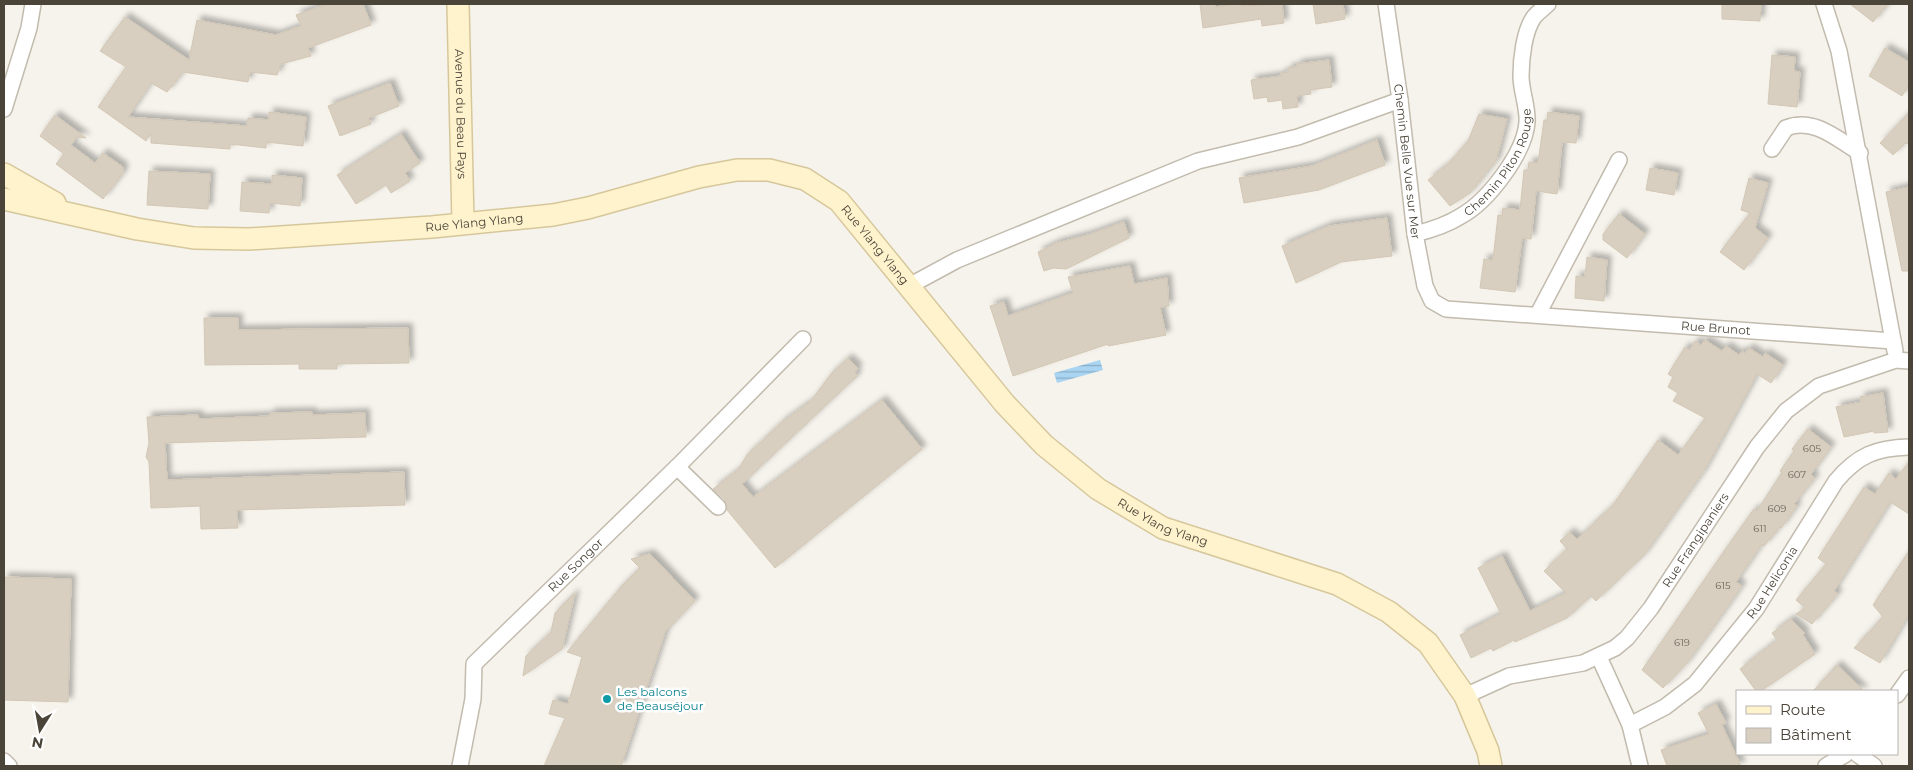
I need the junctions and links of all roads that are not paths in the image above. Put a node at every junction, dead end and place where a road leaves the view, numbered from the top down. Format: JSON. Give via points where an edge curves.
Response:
{"nodes":[{"id":1,"x":33,"y":4,"type":"edge"},
{"id":2,"x":458,"y":4,"type":"edge"},
{"id":3,"x":1386,"y":4,"type":"edge"},
{"id":4,"x":1548,"y":4,"type":"edge"},
{"id":5,"x":1824,"y":4,"type":"edge"},
{"id":6,"x":1400,"y":100,"type":"junction"},
{"id":7,"x":4,"y":109,"type":"edge"},
{"id":8,"x":1772,"y":149,"type":"dead end"},
{"id":9,"x":1860,"y":153,"type":"junction"},
{"id":10,"x":1619,"y":160,"type":"dead end"},
{"id":11,"x":4,"y":174,"type":"edge"},
{"id":12,"x":4,"y":199,"type":"edge"},
{"id":13,"x":72,"y":214,"type":"junction"},
{"id":14,"x":463,"y":223,"type":"junction"},
{"id":15,"x":1415,"y":234,"type":"junction"},
{"id":16,"x":909,"y":286,"type":"junction"},
{"id":17,"x":1446,"y":309,"type":"joint"},
{"id":18,"x":1538,"y":314,"type":"junction"},
{"id":19,"x":803,"y":339,"type":"dead end"},
{"id":20,"x":1893,"y":341,"type":"junction"},
{"id":21,"x":1903,"y":360,"type":"edge"},
{"id":22,"x":1909,"y":447,"type":"edge"},
{"id":23,"x":677,"y":467,"type":"junction"},
{"id":24,"x":718,"y":507,"type":"dead end"},
{"id":25,"x":1599,"y":657,"type":"junction"},
{"id":26,"x":1909,"y":678,"type":"edge"},
{"id":27,"x":1898,"y":694,"type":"edge"},
{"id":28,"x":1465,"y":696,"type":"junction"},
{"id":29,"x":1630,"y":726,"type":"junction"},
{"id":30,"x":1844,"y":755,"type":"edge"},
{"id":31,"x":1858,"y":755,"type":"edge"},
{"id":32,"x":4,"y":761,"type":"edge"},
{"id":33,"x":9,"y":766,"type":"edge"},
{"id":34,"x":460,"y":766,"type":"edge"},
{"id":35,"x":1491,"y":766,"type":"edge"},
{"id":36,"x":1640,"y":766,"type":"edge"},
{"id":37,"x":1826,"y":766,"type":"edge"},
{"id":38,"x":1874,"y":766,"type":"edge"}],
"edges":[{"from":1,"to":7,"type":"street","via":[[29,28]]},
{"from":2,"to":14,"type":"street","name":"Avenue du Beau Pays"},
{"from":3,"to":6,"type":"street","name":"Chemin Belle Vue sur Mer"},
{"from":4,"to":15,"type":"street","name":"Chemin Piton Rouge","via":[[1534,17],[1527,33],[1521,75],[1527,122],[1514,159],[1491,192],[1462,216]]},
{"from":5,"to":9,"type":"street","via":[[1839,50]]},
{"from":6,"to":15,"type":"street","name":"Chemin Belle Vue sur Mer"},
{"from":6,"to":16,"type":"street","via":[[1298,137],[1189,164],[956,260]]},
{"from":8,"to":9,"type":"street","via":[[1786,128],[1803,124],[1820,128]]},
{"from":9,"to":20,"type":"street"},
{"from":10,"to":18,"type":"street"},
{"from":11,"to":13,"type":"street","name":"Rue Ylang Ylang"},
{"from":12,"to":13,"type":"street","name":"Rue Ylang Ylang"},
{"from":13,"to":14,"type":"street","name":"Rue Ylang Ylang","via":[[175,235],[249,240]]},
{"from":14,"to":16,"type":"street","name":"Rue Ylang Ylang","via":[[553,215],[699,177],[737,170],[769,170],[805,179],[839,201]]},
{"from":15,"to":17,"type":"street","name":"Chemin Belle Vue sur Mer","via":[[1425,286],[1432,301]]},
{"from":16,"to":28,"type":"street","name":"Rue Ylang Ylang","via":[[1005,404],[1044,445],[1098,489],[1162,528],[1337,584],[1389,612],[1428,643]]},
{"from":17,"to":18,"type":"street","name":"Rue Brunot"},
{"from":18,"to":20,"type":"street","name":"Rue Brunot"},
{"from":19,"to":23,"type":"street","name":"Rue Songor"},
{"from":20,"to":21,"type":"street"},
{"from":21,"to":25,"type":"street","name":"Rue Frangipaniers","via":[[1819,386],[1786,411],[1758,447],[1651,608],[1627,638]]},
{"from":22,"to":29,"type":"street","name":"Rue Heliconia","via":[[1868,454],[1849,466],[1836,481],[1756,609],[1695,684],[1665,707]]},
{"from":23,"to":24,"type":"street"},
{"from":23,"to":34,"type":"street","name":"Rue Songor","via":[[474,664],[473,699]]},
{"from":25,"to":28,"type":"street","name":"Rue Frangipaniers","via":[[1583,663],[1510,676]]},
{"from":25,"to":29,"type":"street"},
{"from":26,"to":27,"type":"street"},
{"from":28,"to":35,"type":"street","name":"Rue Ylang Ylang"},
{"from":29,"to":36,"type":"street"},
{"from":30,"to":37,"type":"street"},
{"from":31,"to":38,"type":"street"},
{"from":32,"to":33,"type":"street"}]}
